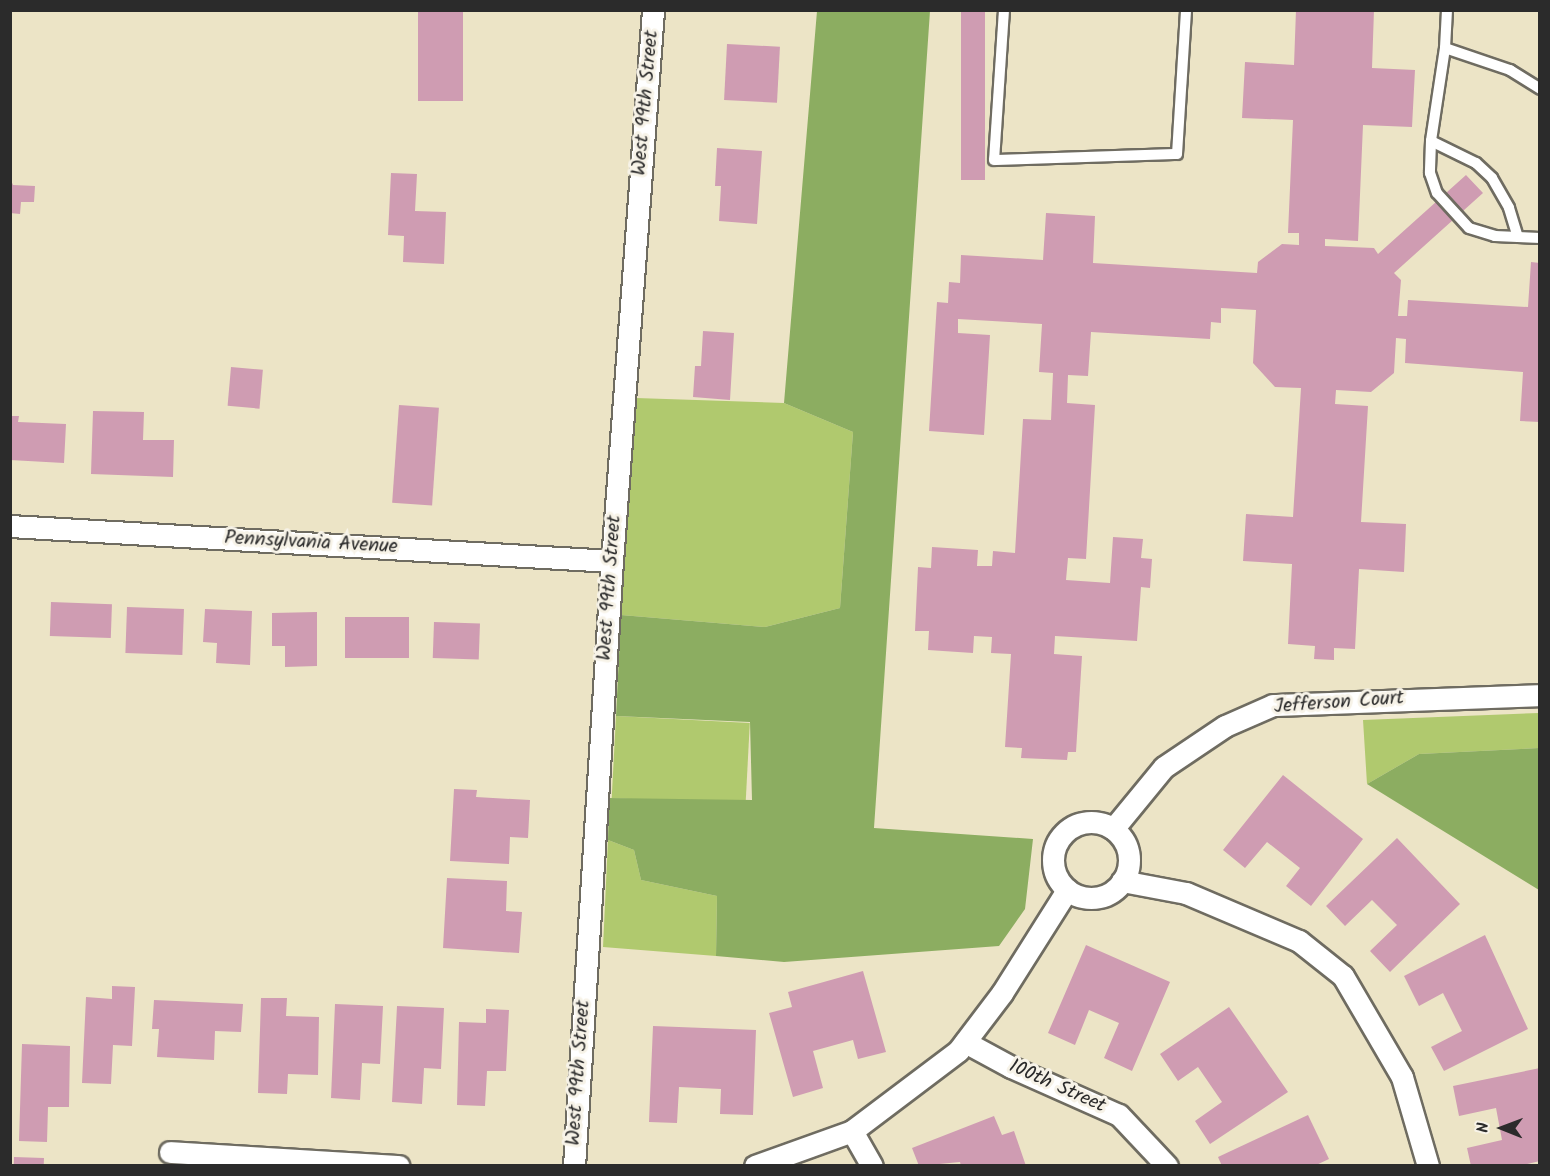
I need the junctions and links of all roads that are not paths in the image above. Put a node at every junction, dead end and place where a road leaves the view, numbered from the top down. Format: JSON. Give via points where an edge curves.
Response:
{"nodes":[{"id":1,"x":654,"y":10,"type":"edge"},
{"id":2,"x":1004,"y":10,"type":"edge"},
{"id":3,"x":1186,"y":10,"type":"edge"},
{"id":4,"x":1446,"y":10,"type":"edge"},
{"id":5,"x":1445,"y":48,"type":"junction"},
{"id":6,"x":1539,"y":89,"type":"edge"},
{"id":7,"x":1431,"y":141,"type":"junction"},
{"id":8,"x":1518,"y":237,"type":"junction"},
{"id":9,"x":1539,"y":237,"type":"edge"},
{"id":10,"x":10,"y":526,"type":"edge"},
{"id":11,"x":612,"y":561,"type":"junction"},
{"id":12,"x":1539,"y":695,"type":"edge"},
{"id":13,"x":1113,"y":829,"type":"junction"},
{"id":14,"x":1122,"y":881,"type":"junction"},
{"id":15,"x":1067,"y":890,"type":"junction"},
{"id":16,"x":965,"y":1042,"type":"junction"},
{"id":17,"x":852,"y":1131,"type":"junction"},
{"id":18,"x":170,"y":1152,"type":"dead end"},
{"id":19,"x":399,"y":1166,"type":"edge"},
{"id":20,"x":574,"y":1166,"type":"edge"},
{"id":21,"x":754,"y":1166,"type":"edge"},
{"id":22,"x":872,"y":1166,"type":"edge"},
{"id":23,"x":1167,"y":1166,"type":"edge"},
{"id":24,"x":1428,"y":1166,"type":"edge"}],
"edges":[{"from":1,"to":11,"type":"street","name":"West 99th Street"},
{"from":2,"to":3,"type":"lane","via":[[994,160],[1177,154]]},
{"from":4,"to":5,"type":"lane"},
{"from":5,"to":6,"type":"lane","via":[[1510,70]]},
{"from":5,"to":7,"type":"lane"},
{"from":7,"to":8,"type":"lane","via":[[1476,163],[1492,178],[1509,207]]},
{"from":7,"to":8,"type":"lane","via":[[1430,173],[1437,193],[1469,228],[1495,236]]},
{"from":8,"to":9,"type":"lane"},
{"from":10,"to":11,"type":"street","name":"Pennsylvania Avenue"},
{"from":11,"to":20,"type":"street","name":"West 99th Street"},
{"from":12,"to":13,"type":"street","name":"Jefferson Court","via":[[1273,705],[1225,726],[1164,767]]},
{"from":13,"to":14,"type":"street","via":[[1128,853]]},
{"from":13,"to":15,"type":"street","via":[[1087,822],[1062,836],[1054,850],[1053,864],[1056,876]]},
{"from":14,"to":15,"type":"street","via":[[1114,890],[1096,898]]},
{"from":14,"to":24,"type":"street","via":[[1186,893],[1299,940],[1342,976],[1402,1077]]},
{"from":15,"to":16,"type":"street","via":[[1002,993]]},
{"from":16,"to":17,"type":"street"},
{"from":16,"to":23,"type":"street","name":"100th Street","via":[[1119,1115]]},
{"from":17,"to":21,"type":"street"},
{"from":17,"to":22,"type":"street"},
{"from":18,"to":19,"type":"street"}]}
